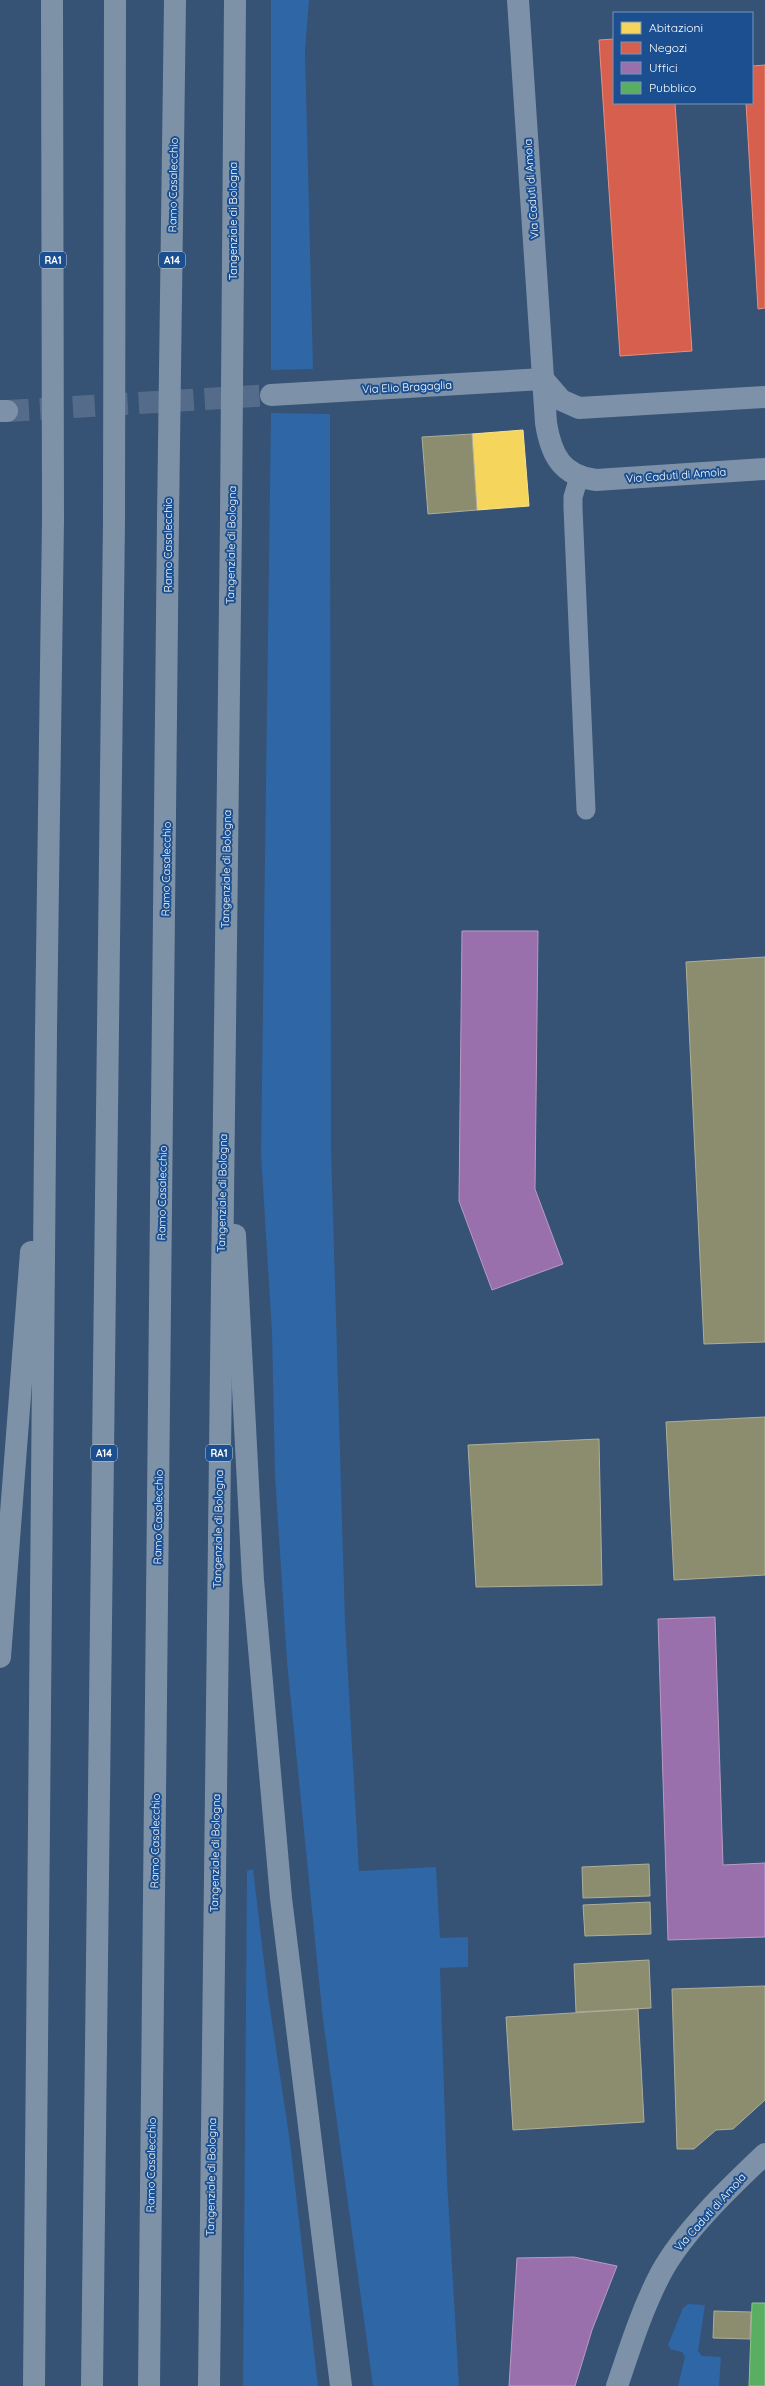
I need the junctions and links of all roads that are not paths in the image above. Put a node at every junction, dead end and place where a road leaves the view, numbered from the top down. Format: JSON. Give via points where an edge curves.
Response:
{"nodes":[{"id":1,"x":52,"y":0,"type":"edge"},
{"id":2,"x":115,"y":0,"type":"edge"},
{"id":3,"x":175,"y":0,"type":"edge"},
{"id":4,"x":235,"y":0,"type":"edge"},
{"id":5,"x":518,"y":0,"type":"edge"},
{"id":6,"x":543,"y":379,"type":"junction"},
{"id":7,"x":271,"y":395,"type":"tunnel mouth"},
{"id":8,"x":765,"y":397,"type":"edge"},
{"id":9,"x":765,"y":469,"type":"edge"},
{"id":10,"x":579,"y":477,"type":"junction"},
{"id":11,"x":586,"y":810,"type":"dead end"},
{"id":12,"x":224,"y":1014,"type":"junction"},
{"id":13,"x":46,"y":1032,"type":"junction"},
{"id":14,"x":0,"y":1657,"type":"edge"},
{"id":15,"x":765,"y":2154,"type":"edge"},
{"id":16,"x":34,"y":2386,"type":"edge"},
{"id":17,"x":92,"y":2386,"type":"edge"},
{"id":18,"x":148,"y":2386,"type":"edge"},
{"id":19,"x":209,"y":2386,"type":"edge"},
{"id":20,"x":341,"y":2386,"type":"edge"},
{"id":21,"x":617,"y":2386,"type":"edge"}],
"edges":[{"from":1,"to":13,"type":"highway","number":"RA1","bridge":true,"via":[[52,764]]},
{"from":2,"to":17,"type":"highway","number":"A14","bridge":true,"via":[[114,519]]},
{"from":3,"to":18,"type":"highway","name":"Ramo Casalecchio","number":"A14","bridge":true},
{"from":4,"to":12,"type":"highway","name":"Tangenziale di Bologna","number":"RA1","bridge":true},
{"from":5,"to":6,"type":"street","name":"Via Caduti di Amola"},
{"from":6,"to":7,"type":"street","name":"Via Elio Bragaglia"},
{"from":6,"to":8,"type":"street","via":[[561,400],[579,408]]},
{"from":6,"to":10,"type":"street","name":"Via Caduti di Amola","via":[[549,440],[560,462]]},
{"from":9,"to":10,"type":"street","name":"Via Caduti di Amola","via":[[596,480]]},
{"from":10,"to":11,"type":"lane","via":[[573,497],[573,508]]},
{"from":12,"to":19,"type":"highway","name":"Tangenziale di Bologna","number":"RA1"},
{"from":12,"to":20,"type":"highway","via":[[247,1465],[261,1670],[281,1898]]},
{"from":13,"to":14,"type":"highway"},
{"from":13,"to":16,"type":"highway","number":"RA1"},
{"from":15,"to":21,"type":"street","name":"Via Caduti di Amola","via":[[678,2247],[662,2272],[644,2308]]}]}
